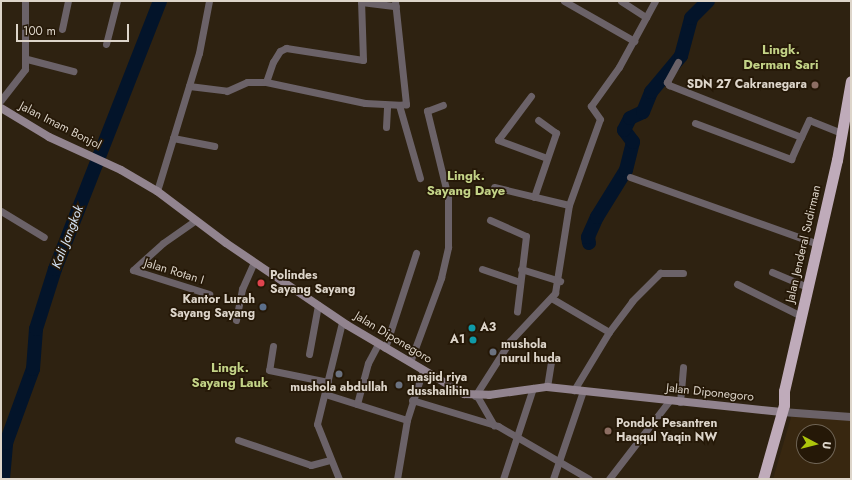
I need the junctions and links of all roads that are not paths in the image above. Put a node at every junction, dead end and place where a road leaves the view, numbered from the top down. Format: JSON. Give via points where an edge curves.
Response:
{"nodes":[{"id":1,"x":25,"y":1,"type":"edge"},
{"id":2,"x":68,"y":1,"type":"edge"},
{"id":3,"x":117,"y":1,"type":"edge"},
{"id":4,"x":208,"y":1,"type":"edge"},
{"id":5,"x":361,"y":1,"type":"edge"},
{"id":6,"x":564,"y":1,"type":"edge"},
{"id":7,"x":621,"y":1,"type":"edge"},
{"id":8,"x":655,"y":1,"type":"edge"},
{"id":9,"x":396,"y":4,"type":"edge"},
{"id":10,"x":646,"y":17,"type":"junction"},
{"id":11,"x":62,"y":30,"type":"dead end"},
{"id":12,"x":634,"y":41,"type":"junction"},
{"id":13,"x":106,"y":44,"type":"dead end"},
{"id":14,"x":27,"y":59,"type":"junction"},
{"id":15,"x":678,"y":62,"type":"dead end"},
{"id":16,"x":73,"y":71,"type":"dead end"},
{"id":17,"x":266,"y":82,"type":"junction"},
{"id":18,"x":851,"y":82,"type":"edge"},
{"id":19,"x":189,"y":86,"type":"junction"},
{"id":20,"x":531,"y":96,"type":"dead end"},
{"id":21,"x":1,"y":100,"type":"edge"},
{"id":22,"x":387,"y":105,"type":"junction"},
{"id":23,"x":443,"y":105,"type":"dead end"},
{"id":24,"x":399,"y":106,"type":"junction"},
{"id":25,"x":1,"y":108,"type":"edge"},
{"id":26,"x":538,"y":120,"type":"dead end"},
{"id":27,"x":695,"y":123,"type":"dead end"},
{"id":28,"x":386,"y":127,"type":"dead end"},
{"id":29,"x":842,"y":133,"type":"junction"},
{"id":30,"x":801,"y":137,"type":"junction"},
{"id":31,"x":173,"y":138,"type":"junction"},
{"id":32,"x":214,"y":146,"type":"dead end"},
{"id":33,"x":546,"y":158,"type":"junction"},
{"id":34,"x":109,"y":164,"type":"joint"},
{"id":35,"x":630,"y":177,"type":"dead end"},
{"id":36,"x":420,"y":178,"type":"dead end"},
{"id":37,"x":494,"y":187,"type":"dead end"},
{"id":38,"x":157,"y":191,"type":"junction"},
{"id":39,"x":534,"y":197,"type":"junction"},
{"id":40,"x":568,"y":205,"type":"junction"},
{"id":41,"x":1,"y":211,"type":"edge"},
{"id":42,"x":490,"y":220,"type":"dead end"},
{"id":43,"x":195,"y":221,"type":"junction"},
{"id":44,"x":44,"y":237,"type":"dead end"},
{"id":45,"x":818,"y":244,"type":"junction"},
{"id":46,"x":416,"y":253,"type":"dead end"},
{"id":47,"x":254,"y":262,"type":"junction"},
{"id":48,"x":482,"y":269,"type":"dead end"},
{"id":49,"x":521,"y":269,"type":"junction"},
{"id":50,"x":772,"y":272,"type":"dead end"},
{"id":51,"x":683,"y":273,"type":"dead end"},
{"id":52,"x":560,"y":280,"type":"junction"},
{"id":53,"x":520,"y":282,"type":"junction"},
{"id":54,"x":738,"y":284,"type":"dead end"},
{"id":55,"x":808,"y":287,"type":"junction"},
{"id":56,"x":209,"y":294,"type":"dead end"},
{"id":57,"x":553,"y":299,"type":"junction"},
{"id":58,"x":318,"y":305,"type":"junction"},
{"id":59,"x":517,"y":311,"type":"dead end"},
{"id":60,"x":801,"y":316,"type":"junction"},
{"id":61,"x":236,"y":320,"type":"dead end"},
{"id":62,"x":342,"y":322,"type":"junction"},
{"id":63,"x":609,"y":332,"type":"junction"},
{"id":64,"x":273,"y":346,"type":"dead end"},
{"id":65,"x":382,"y":346,"type":"junction"},
{"id":66,"x":309,"y":354,"type":"dead end"},
{"id":67,"x":552,"y":357,"type":"dead end"},
{"id":68,"x":410,"y":362,"type":"junction"},
{"id":69,"x":683,"y":367,"type":"dead end"},
{"id":70,"x":423,"y":370,"type":"junction"},
{"id":71,"x":328,"y":382,"type":"junction"},
{"id":72,"x":547,"y":387,"type":"junction"},
{"id":73,"x":534,"y":388,"type":"junction"},
{"id":74,"x":574,"y":390,"type":"junction"},
{"id":75,"x":583,"y":391,"type":"junction"},
{"id":76,"x":325,"y":394,"type":"junction"},
{"id":77,"x":477,"y":396,"type":"junction"},
{"id":78,"x":412,"y":400,"type":"junction"},
{"id":79,"x":668,"y":401,"type":"junction"},
{"id":80,"x":680,"y":402,"type":"junction"},
{"id":81,"x":357,"y":404,"type":"junction"},
{"id":82,"x":778,"y":412,"type":"junction"},
{"id":83,"x":851,"y":417,"type":"edge"},
{"id":84,"x":407,"y":420,"type":"junction"},
{"id":85,"x":494,"y":425,"type":"junction"},
{"id":86,"x":519,"y":436,"type":"junction"},
{"id":87,"x":238,"y":440,"type":"dead end"},
{"id":88,"x":330,"y":460,"type":"junction"},
{"id":89,"x":559,"y":461,"type":"junction"},
{"id":90,"x":339,"y":479,"type":"edge"},
{"id":91,"x":398,"y":479,"type":"edge"},
{"id":92,"x":503,"y":479,"type":"edge"},
{"id":93,"x":553,"y":479,"type":"edge"},
{"id":94,"x":589,"y":479,"type":"edge"},
{"id":95,"x":609,"y":479,"type":"edge"},
{"id":96,"x":756,"y":479,"type":"edge"},
{"id":97,"x":763,"y":479,"type":"edge"}],
"edges":[{"from":1,"to":14,"type":"street"},
{"from":2,"to":11,"type":"street"},
{"from":3,"to":13,"type":"street"},
{"from":4,"to":19,"type":"street","via":[[200,53]]},
{"from":5,"to":9,"type":"street"},
{"from":5,"to":17,"type":"street","via":[[363,60],[286,48],[280,50]]},
{"from":6,"to":12,"type":"street"},
{"from":7,"to":10,"type":"street"},
{"from":8,"to":10,"type":"street"},
{"from":9,"to":24,"type":"street","via":[[406,104]]},
{"from":10,"to":12,"type":"street"},
{"from":12,"to":40,"type":"street","via":[[591,106],[600,119]]},
{"from":14,"to":16,"type":"street"},
{"from":14,"to":21,"type":"street","via":[[21,77]]},
{"from":15,"to":30,"type":"street","via":[[667,82],[669,85]]},
{"from":17,"to":19,"type":"street","via":[[243,83],[227,92]]},
{"from":17,"to":22,"type":"street","via":[[365,103]]},
{"from":18,"to":29,"type":"highway","name":"Jalan Jenderal Sudirman"},
{"from":19,"to":31,"type":"street"},
{"from":20,"to":33,"type":"street","via":[[498,140]]},
{"from":22,"to":24,"type":"street"},
{"from":22,"to":28,"type":"street"},
{"from":23,"to":68,"type":"street","via":[[427,111],[448,197],[448,247],[441,278]]},
{"from":24,"to":36,"type":"street"},
{"from":25,"to":34,"type":"main road","name":"Jalan Imam Bonjol","via":[[80,152]]},
{"from":26,"to":33,"type":"street","via":[[555,131]]},
{"from":27,"to":30,"type":"street","via":[[791,159]]},
{"from":29,"to":30,"type":"street","via":[[809,120]]},
{"from":29,"to":45,"type":"highway","name":"Jalan Jenderal Sudirman"},
{"from":31,"to":32,"type":"street"},
{"from":31,"to":38,"type":"street"},
{"from":33,"to":39,"type":"street"},
{"from":34,"to":38,"type":"main road","name":"Jalan Diponegoro"},
{"from":35,"to":45,"type":"street"},
{"from":37,"to":39,"type":"street"},
{"from":38,"to":43,"type":"main road","name":"Jalan Diponegoro"},
{"from":39,"to":40,"type":"street"},
{"from":40,"to":52,"type":"street"},
{"from":41,"to":44,"type":"street"},
{"from":42,"to":49,"type":"street","via":[[526,236]]},
{"from":43,"to":47,"type":"main road","name":"Jalan Diponegoro"},
{"from":43,"to":56,"type":"street","name":"Jalan Rotan I","via":[[163,243],[133,270]]},
{"from":45,"to":55,"type":"highway","name":"Jalan Jenderal Sudirman"},
{"from":46,"to":65,"type":"street"},
{"from":47,"to":58,"type":"main road","name":"Jalan Diponegoro"},
{"from":47,"to":61,"type":"street","via":[[242,289]]},
{"from":48,"to":53,"type":"street"},
{"from":49,"to":52,"type":"street"},
{"from":49,"to":53,"type":"street"},
{"from":50,"to":55,"type":"street"},
{"from":51,"to":63,"type":"street","via":[[660,273],[632,301]]},
{"from":52,"to":57,"type":"street"},
{"from":53,"to":59,"type":"street"},
{"from":54,"to":60,"type":"street"},
{"from":55,"to":60,"type":"highway","name":"Jalan Jenderal Sudirman"},
{"from":57,"to":63,"type":"street"},
{"from":57,"to":77,"type":"street","via":[[510,341]]},
{"from":58,"to":62,"type":"main road","name":"Jalan Diponegoro"},
{"from":58,"to":66,"type":"street"},
{"from":60,"to":82,"type":"highway","name":"Jalan Jenderal Sudirman"},
{"from":62,"to":65,"type":"main road","name":"Jalan Diponegoro"},
{"from":62,"to":71,"type":"street"},
{"from":63,"to":74,"type":"street"},
{"from":64,"to":71,"type":"street","via":[[269,370]]},
{"from":65,"to":68,"type":"main road","name":"Jalan Diponegoro"},
{"from":65,"to":81,"type":"street","via":[[368,363]]},
{"from":67,"to":72,"type":"street"},
{"from":68,"to":70,"type":"main road","name":"Jalan Diponegoro"},
{"from":69,"to":80,"type":"street"},
{"from":70,"to":77,"type":"main road","name":"Jalan Diponegoro","via":[[459,392]]},
{"from":70,"to":78,"type":"street"},
{"from":71,"to":76,"type":"street"},
{"from":72,"to":73,"type":"main road","name":"Jalan Diponegoro"},
{"from":72,"to":74,"type":"main road","name":"Jalan Diponegoro"},
{"from":73,"to":77,"type":"main road","name":"Jalan Diponegoro"},
{"from":73,"to":86,"type":"street"},
{"from":74,"to":75,"type":"main road","name":"Jalan Diponegoro"},
{"from":75,"to":79,"type":"main road","name":"Jalan Diponegoro"},
{"from":75,"to":89,"type":"street"},
{"from":76,"to":81,"type":"street"},
{"from":76,"to":88,"type":"street","via":[[317,424]]},
{"from":77,"to":85,"type":"street"},
{"from":78,"to":84,"type":"street"},
{"from":78,"to":85,"type":"street"},
{"from":79,"to":80,"type":"main road","name":"Jalan Diponegoro"},
{"from":79,"to":95,"type":"street"},
{"from":80,"to":82,"type":"main road","name":"Jalan Diponegoro"},
{"from":81,"to":84,"type":"street"},
{"from":82,"to":83,"type":"street","name":"Jalan Diponegoro"},
{"from":82,"to":96,"type":"highway"},
{"from":82,"to":97,"type":"highway"},
{"from":84,"to":91,"type":"street"},
{"from":85,"to":86,"type":"street"},
{"from":86,"to":89,"type":"street"},
{"from":86,"to":92,"type":"street"},
{"from":87,"to":88,"type":"street","via":[[313,465]]},
{"from":88,"to":90,"type":"street"},
{"from":89,"to":93,"type":"street"},
{"from":89,"to":94,"type":"street"}]}
